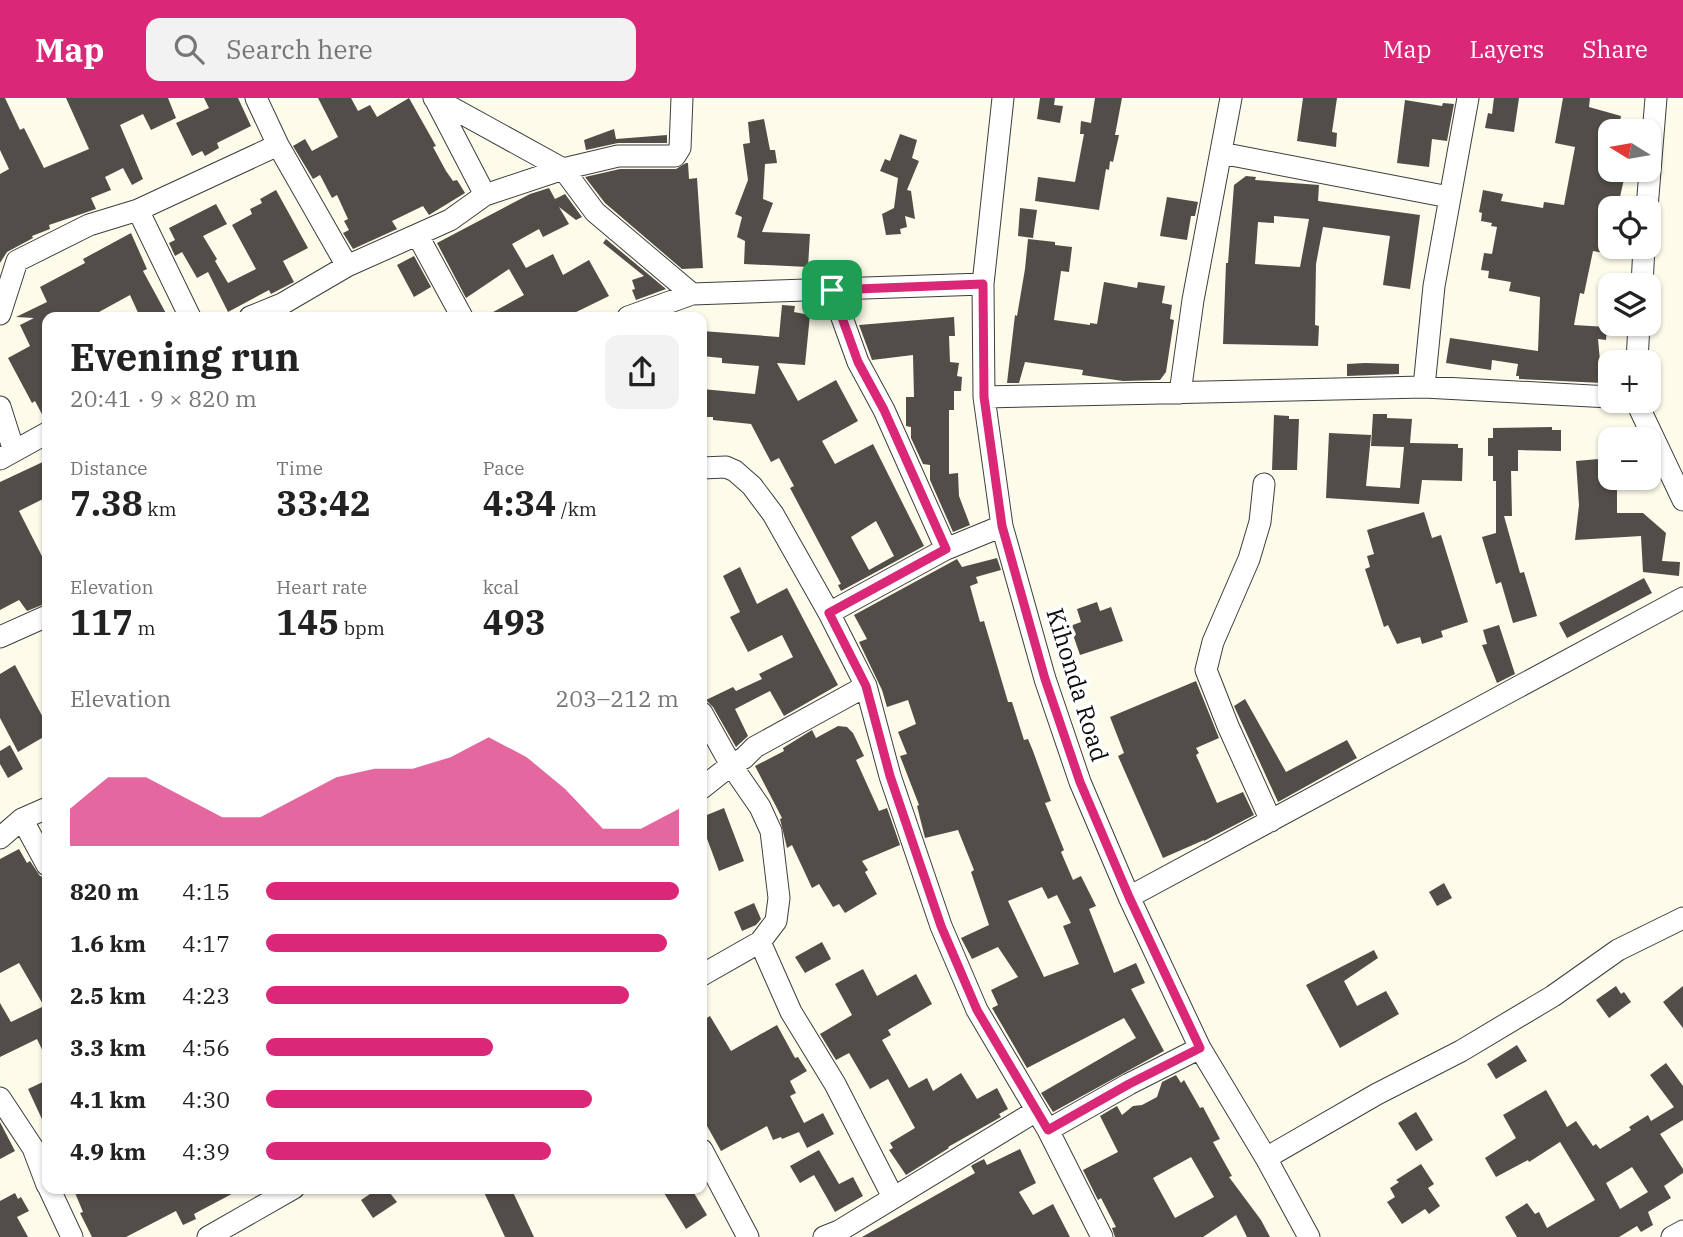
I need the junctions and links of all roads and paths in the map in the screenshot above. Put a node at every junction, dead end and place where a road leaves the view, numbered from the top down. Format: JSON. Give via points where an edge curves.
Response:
{"nodes":[{"id":1,"x":256,"y":98,"type":"edge"},
{"id":2,"x":682,"y":98,"type":"edge"},
{"id":3,"x":1003,"y":98,"type":"edge"},
{"id":4,"x":1231,"y":98,"type":"edge"},
{"id":5,"x":1468,"y":98,"type":"edge"},
{"id":6,"x":1656,"y":98,"type":"edge"},
{"id":7,"x":434,"y":99,"type":"edge"},
{"id":8,"x":278,"y":145,"type":"junction"},
{"id":9,"x":1221,"y":153,"type":"junction"},
{"id":10,"x":563,"y":169,"type":"junction"},
{"id":11,"x":485,"y":195,"type":"junction"},
{"id":12,"x":1648,"y":196,"type":"edge"},
{"id":13,"x":1449,"y":197,"type":"junction"},
{"id":14,"x":138,"y":211,"type":"junction"},
{"id":15,"x":418,"y":236,"type":"junction"},
{"id":16,"x":9,"y":256,"type":"edge"},
{"id":17,"x":347,"y":266,"type":"junction"},
{"id":18,"x":983,"y":284,"type":"junction"},
{"id":19,"x":832,"y":290,"type":"junction"},
{"id":20,"x":692,"y":294,"type":"junction"},
{"id":21,"x":287,"y":310,"type":"edge"},
{"id":22,"x":188,"y":312,"type":"edge"},
{"id":23,"x":459,"y":312,"type":"edge"},
{"id":24,"x":642,"y":312,"type":"edge"},
{"id":25,"x":0,"y":314,"type":"edge"},
{"id":26,"x":1424,"y":387,"type":"junction"},
{"id":27,"x":1180,"y":393,"type":"junction"},
{"id":28,"x":1598,"y":396,"type":"edge"},
{"id":29,"x":984,"y":397,"type":"junction"},
{"id":30,"x":0,"y":407,"type":"edge"},
{"id":31,"x":1642,"y":413,"type":"edge"},
{"id":32,"x":42,"y":436,"type":"edge"},
{"id":33,"x":7,"y":455,"type":"edge"},
{"id":34,"x":707,"y":468,"type":"edge"},
{"id":35,"x":1264,"y":484,"type":"dead end"},
{"id":36,"x":1683,"y":500,"type":"edge"},
{"id":37,"x":1002,"y":526,"type":"junction"},
{"id":38,"x":946,"y":549,"type":"junction"},
{"id":39,"x":1683,"y":598,"type":"edge"},
{"id":40,"x":829,"y":613,"type":"junction"},
{"id":41,"x":42,"y":618,"type":"edge"},
{"id":42,"x":0,"y":637,"type":"edge"},
{"id":43,"x":866,"y":686,"type":"junction"},
{"id":44,"x":707,"y":722,"type":"edge"},
{"id":45,"x":731,"y":765,"type":"junction"},
{"id":46,"x":707,"y":784,"type":"edge"},
{"id":47,"x":42,"y":810,"type":"edge"},
{"id":48,"x":22,"y":819,"type":"junction"},
{"id":49,"x":1271,"y":821,"type":"junction"},
{"id":50,"x":0,"y":838,"type":"edge"},
{"id":51,"x":42,"y":856,"type":"edge"},
{"id":52,"x":1129,"y":897,"type":"junction"},
{"id":53,"x":1683,"y":918,"type":"edge"},
{"id":54,"x":760,"y":942,"type":"junction"},
{"id":55,"x":707,"y":972,"type":"edge"},
{"id":56,"x":1200,"y":1048,"type":"junction"},
{"id":57,"x":0,"y":1098,"type":"edge"},
{"id":58,"x":1036,"y":1111,"type":"junction"},
{"id":59,"x":1048,"y":1130,"type":"junction"},
{"id":60,"x":40,"y":1144,"type":"edge"},
{"id":61,"x":1266,"y":1158,"type":"junction"},
{"id":62,"x":707,"y":1159,"type":"edge"},
{"id":63,"x":51,"y":1194,"type":"edge"},
{"id":64,"x":283,"y":1194,"type":"edge"},
{"id":65,"x":893,"y":1197,"type":"junction"},
{"id":66,"x":1683,"y":1231,"type":"edge"},
{"id":67,"x":72,"y":1237,"type":"edge"},
{"id":68,"x":208,"y":1237,"type":"edge"},
{"id":69,"x":748,"y":1237,"type":"edge"},
{"id":70,"x":824,"y":1237,"type":"edge"},
{"id":71,"x":1102,"y":1237,"type":"edge"},
{"id":72,"x":1309,"y":1237,"type":"edge"},
{"id":73,"x":1672,"y":1237,"type":"edge"}],
"edges":[{"from":1,"to":8,"type":"street"},
{"from":2,"to":10,"type":"street","via":[[680,148],[675,156],[618,156]]},
{"from":3,"to":18,"type":"street","name":"Kihonda Road"},
{"from":4,"to":9,"type":"street"},
{"from":5,"to":13,"type":"street"},
{"from":6,"to":12,"type":"street"},
{"from":7,"to":10,"type":"street"},
{"from":7,"to":11,"type":"street"},
{"from":8,"to":14,"type":"street"},
{"from":8,"to":17,"type":"street"},
{"from":9,"to":13,"type":"street"},
{"from":9,"to":27,"type":"street"},
{"from":10,"to":11,"type":"street"},
{"from":10,"to":20,"type":"street","via":[[595,212]]},
{"from":11,"to":15,"type":"street"},
{"from":13,"to":26,"type":"street"},
{"from":14,"to":16,"type":"street"},
{"from":14,"to":22,"type":"street"},
{"from":15,"to":17,"type":"street"},
{"from":15,"to":23,"type":"street"},
{"from":16,"to":25,"type":"street"},
{"from":17,"to":21,"type":"street"},
{"from":18,"to":19,"type":"street"},
{"from":18,"to":29,"type":"street","name":"Kihonda Road"},
{"from":19,"to":20,"type":"street"},
{"from":19,"to":38,"type":"street","via":[[858,362]]},
{"from":20,"to":24,"type":"street"},
{"from":26,"to":27,"type":"street"},
{"from":26,"to":28,"type":"street"},
{"from":27,"to":29,"type":"street"},
{"from":29,"to":37,"type":"street","name":"Kihonda Road"},
{"from":30,"to":33,"type":"street"},
{"from":31,"to":36,"type":"street"},
{"from":32,"to":33,"type":"street"},
{"from":34,"to":40,"type":"street","via":[[736,471],[752,486],[773,513]]},
{"from":35,"to":49,"type":"street","via":[[1260,522],[1249,559],[1213,642],[1206,670]]},
{"from":37,"to":38,"type":"street"},
{"from":37,"to":52,"type":"street","name":"Kihonda Road","via":[[1080,782]]},
{"from":38,"to":40,"type":"street"},
{"from":39,"to":49,"type":"street"},
{"from":40,"to":43,"type":"street"},
{"from":41,"to":42,"type":"street"},
{"from":43,"to":45,"type":"street","via":[[785,729]]},
{"from":43,"to":58,"type":"street","via":[[890,776],[941,926],[977,1010]]},
{"from":44,"to":45,"type":"street"},
{"from":45,"to":46,"type":"street"},
{"from":45,"to":54,"type":"street","via":[[771,831],[779,898],[776,921]]},
{"from":47,"to":48,"type":"street"},
{"from":48,"to":50,"type":"street"},
{"from":48,"to":51,"type":"street"},
{"from":49,"to":52,"type":"street"},
{"from":52,"to":56,"type":"street","name":"Kihonda Road"},
{"from":53,"to":61,"type":"street","via":[[1618,950],[1553,996],[1461,1051]]},
{"from":54,"to":55,"type":"street"},
{"from":54,"to":65,"type":"street","via":[[791,1012],[835,1084]]},
{"from":56,"to":59,"type":"street"},
{"from":56,"to":61,"type":"street","name":"Kihonda Road"},
{"from":57,"to":60,"type":"street"},
{"from":58,"to":59,"type":"street"},
{"from":58,"to":65,"type":"street"},
{"from":59,"to":71,"type":"street"},
{"from":61,"to":72,"type":"street","name":"Kihonda Road"},
{"from":62,"to":69,"type":"street"},
{"from":63,"to":67,"type":"street"},
{"from":64,"to":68,"type":"street"},
{"from":65,"to":70,"type":"street"},
{"from":66,"to":73,"type":"street"}]}
